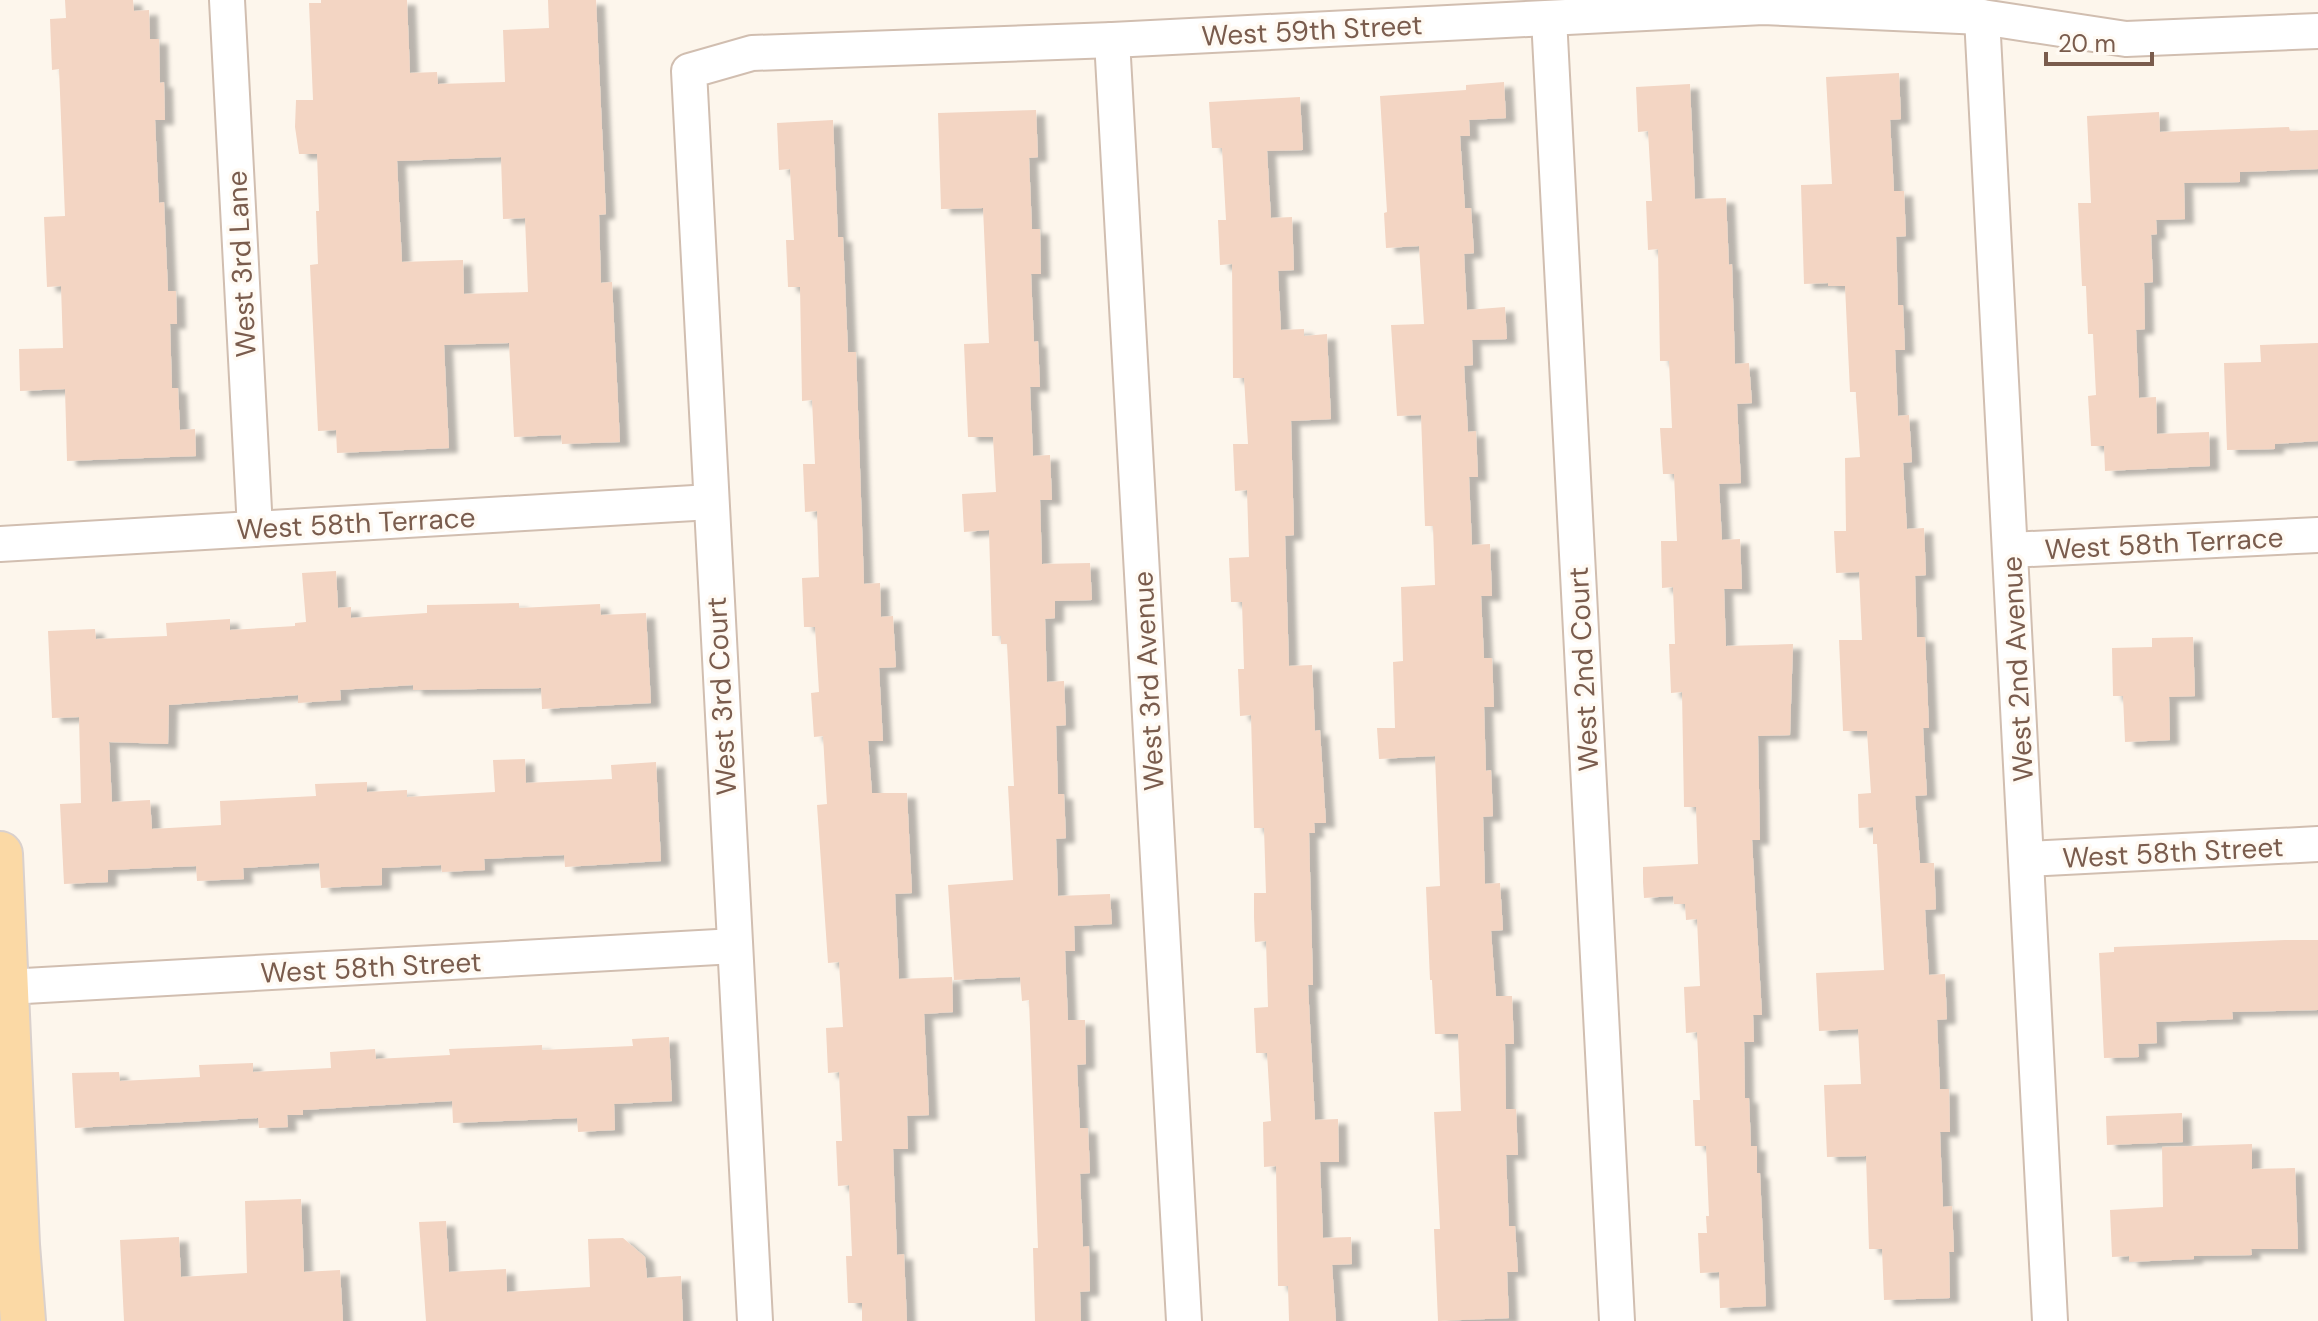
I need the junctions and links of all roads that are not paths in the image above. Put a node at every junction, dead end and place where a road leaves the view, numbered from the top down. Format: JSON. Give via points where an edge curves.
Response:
{"nodes":[{"id":1,"x":227,"y":0,"type":"edge"},
{"id":2,"x":1762,"y":4,"type":"edge"},
{"id":3,"x":1982,"y":17,"type":"junction"},
{"id":4,"x":1549,"y":18,"type":"junction"},
{"id":5,"x":2318,"y":31,"type":"edge"},
{"id":6,"x":1112,"y":40,"type":"junction"},
{"id":7,"x":689,"y":71,"type":"joint"},
{"id":8,"x":711,"y":502,"type":"junction"},
{"id":9,"x":255,"y":529,"type":"junction"},
{"id":10,"x":2318,"y":535,"type":"edge"},
{"id":11,"x":0,"y":544,"type":"edge"},
{"id":12,"x":2010,"y":550,"type":"junction"},
{"id":13,"x":2318,"y":844,"type":"edge"},
{"id":14,"x":0,"y":854,"type":"edge"},
{"id":15,"x":2028,"y":859,"type":"junction"},
{"id":16,"x":735,"y":946,"type":"junction"},
{"id":17,"x":4,"y":987,"type":"edge"},
{"id":18,"x":23,"y":1321,"type":"edge"},
{"id":19,"x":755,"y":1321,"type":"edge"},
{"id":20,"x":1184,"y":1321,"type":"edge"},
{"id":21,"x":1617,"y":1321,"type":"edge"},
{"id":22,"x":2050,"y":1321,"type":"edge"}],
"edges":[{"from":1,"to":9,"type":"street","name":"West 3rd Lane"},
{"from":2,"to":3,"type":"street","name":"West 59th Street"},
{"from":2,"to":4,"type":"street","name":"West 59th Street"},
{"from":3,"to":5,"type":"street","name":"West 59th Street","via":[[2126,39]]},
{"from":3,"to":12,"type":"street","name":"West 2nd Avenue"},
{"from":4,"to":6,"type":"street","name":"West 59th Street"},
{"from":4,"to":21,"type":"street","name":"West 2nd Court"},
{"from":6,"to":7,"type":"street","name":"West 59th Street","via":[[752,53]]},
{"from":6,"to":20,"type":"street","name":"West 3rd Avenue"},
{"from":7,"to":8,"type":"street","name":"West 3rd Court"},
{"from":8,"to":9,"type":"street","name":"West 58th Terrace"},
{"from":8,"to":16,"type":"street","name":"West 3rd Court"},
{"from":9,"to":11,"type":"street","name":"West 58th Terrace"},
{"from":10,"to":12,"type":"street","name":"West 58th Terrace"},
{"from":12,"to":15,"type":"street","name":"West 2nd Avenue"},
{"from":13,"to":15,"type":"street","name":"West 58th Street"},
{"from":14,"to":17,"type":"main road"},
{"from":15,"to":22,"type":"street","name":"West 2nd Avenue"},
{"from":16,"to":17,"type":"street","name":"West 58th Street"},
{"from":16,"to":19,"type":"street","name":"West 3rd Court"},
{"from":17,"to":18,"type":"main road"}]}
